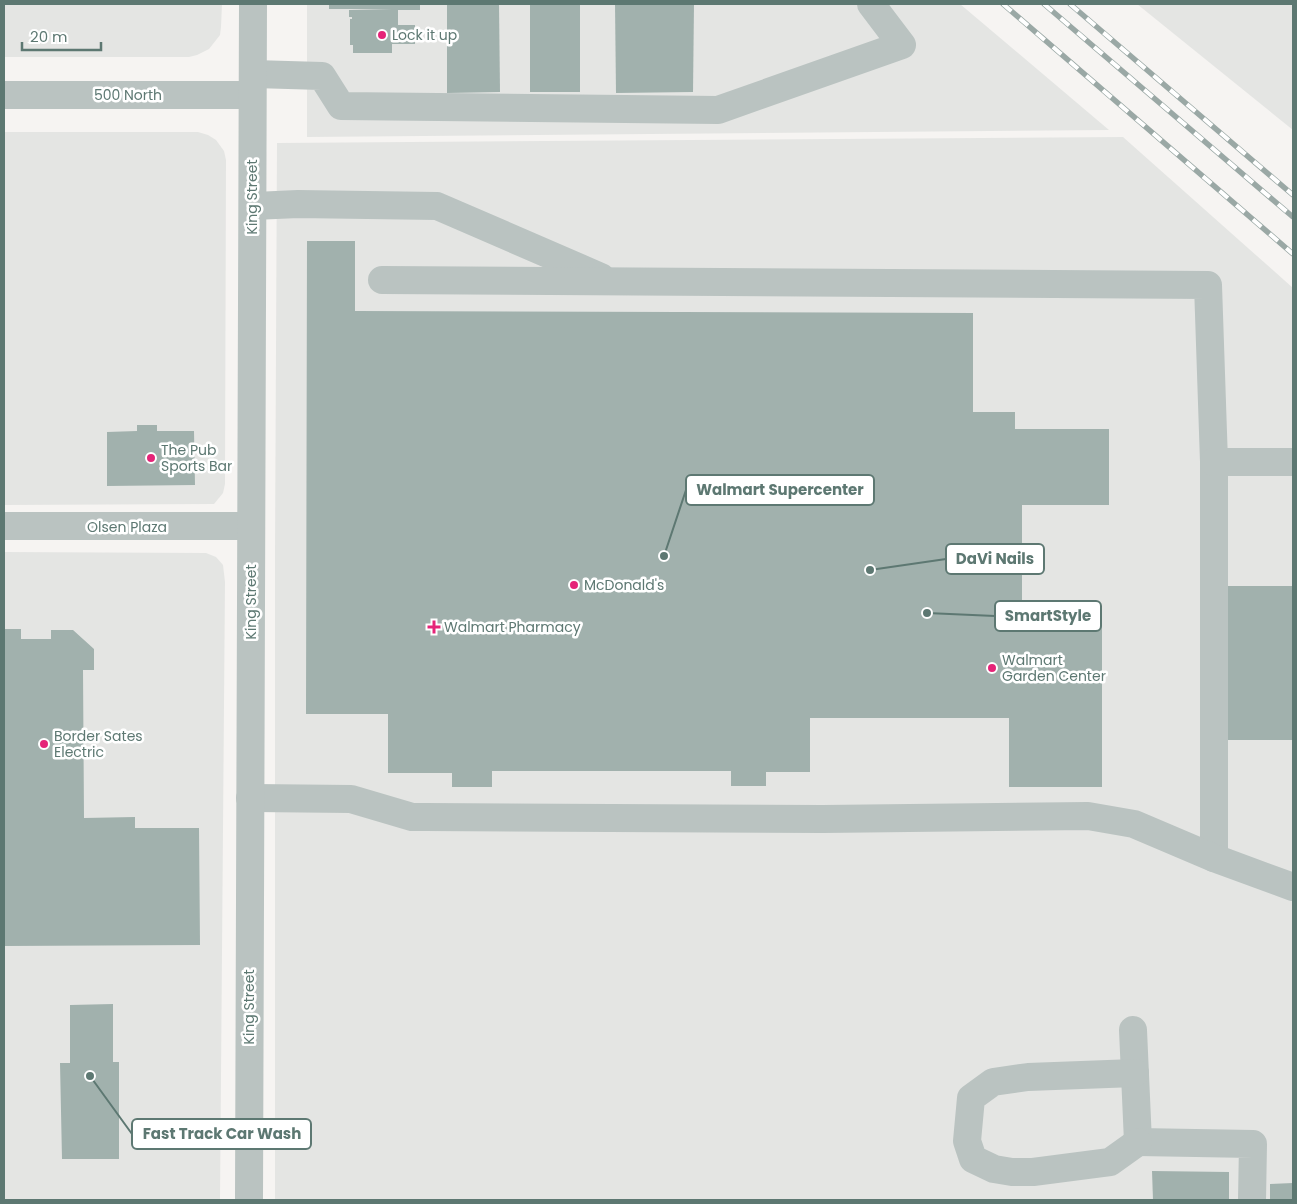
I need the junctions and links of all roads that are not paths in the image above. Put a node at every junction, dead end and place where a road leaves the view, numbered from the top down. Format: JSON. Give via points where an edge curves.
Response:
{"nodes":[{"id":1,"x":252,"y":4,"type":"edge"},
{"id":2,"x":871,"y":4,"type":"edge"},
{"id":3,"x":252,"y":85,"type":"junction"},
{"id":4,"x":4,"y":96,"type":"edge"},
{"id":5,"x":252,"y":206,"type":"junction"},
{"id":6,"x":382,"y":280,"type":"dead end"},
{"id":7,"x":612,"y":282,"type":"junction"},
{"id":8,"x":1214,"y":462,"type":"junction"},
{"id":9,"x":1293,"y":462,"type":"edge"},
{"id":10,"x":4,"y":526,"type":"edge"},
{"id":11,"x":250,"y":526,"type":"junction"},
{"id":12,"x":250,"y":798,"type":"junction"},
{"id":13,"x":1214,"y":858,"type":"junction"},
{"id":14,"x":1293,"y":887,"type":"edge"},
{"id":15,"x":1132,"y":1030,"type":"dead end"},
{"id":16,"x":1135,"y":1073,"type":"junction"},
{"id":17,"x":1138,"y":1142,"type":"junction"},
{"id":18,"x":249,"y":1200,"type":"edge"},
{"id":19,"x":1252,"y":1200,"type":"edge"}],
"edges":[{"from":1,"to":3,"type":"street","name":"King Street"},
{"from":2,"to":3,"type":"street","name":"500 North","via":[[902,46],[718,110],[341,106],[322,76]]},
{"from":3,"to":4,"type":"street","name":"500 North"},
{"from":3,"to":5,"type":"street","name":"King Street"},
{"from":5,"to":7,"type":"street","via":[[437,206]]},
{"from":5,"to":11,"type":"street","name":"King Street"},
{"from":6,"to":7,"type":"street"},
{"from":7,"to":8,"type":"street","via":[[1208,285]]},
{"from":8,"to":9,"type":"street"},
{"from":8,"to":13,"type":"street"},
{"from":10,"to":11,"type":"street","name":"Olsen Plaza"},
{"from":11,"to":12,"type":"street","name":"King Street"},
{"from":12,"to":13,"type":"street","via":[[351,799],[412,817],[823,819],[1088,816],[1134,824]]},
{"from":12,"to":18,"type":"street","name":"King Street"},
{"from":13,"to":14,"type":"street"},
{"from":15,"to":16,"type":"street"},
{"from":16,"to":17,"type":"street"},
{"from":16,"to":17,"type":"street","via":[[1028,1077],[993,1082],[971,1098],[967,1141],[973,1158],[1012,1172],[1110,1162]]},
{"from":17,"to":19,"type":"street","via":[[1252,1144]]}]}
